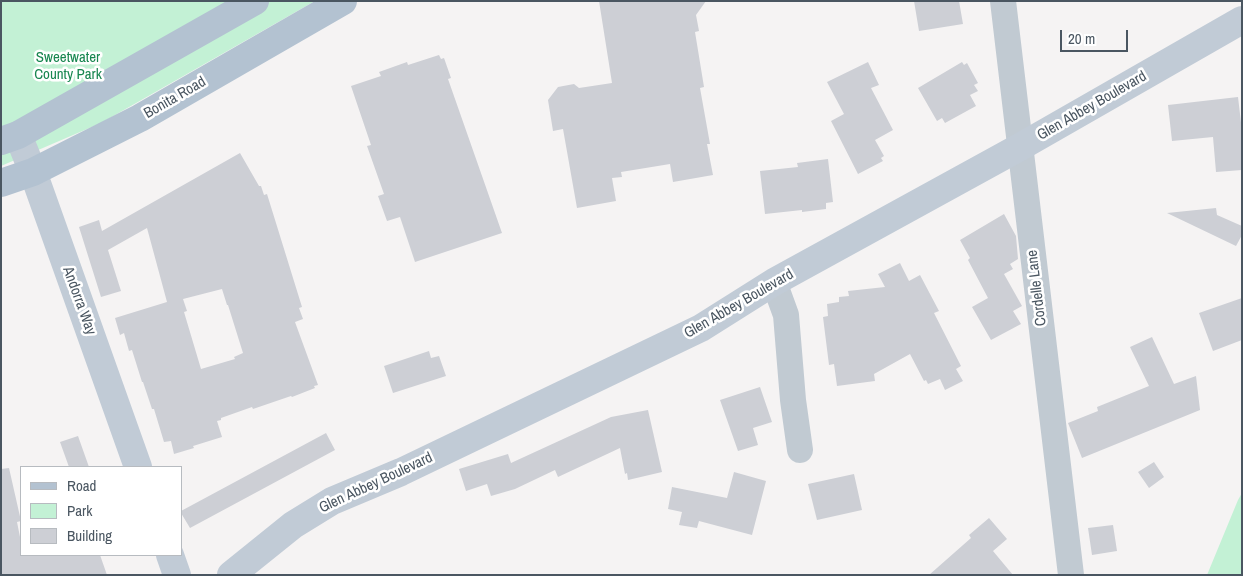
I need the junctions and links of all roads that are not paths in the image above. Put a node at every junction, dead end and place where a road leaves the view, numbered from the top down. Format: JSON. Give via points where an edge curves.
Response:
{"nodes":[{"id":1,"x":255,"y":1,"type":"edge"},
{"id":2,"x":343,"y":1,"type":"edge"},
{"id":3,"x":1003,"y":1,"type":"edge"},
{"id":4,"x":1242,"y":20,"type":"edge"},
{"id":5,"x":10,"y":138,"type":"edge"},
{"id":6,"x":1020,"y":147,"type":"junction"},
{"id":7,"x":33,"y":172,"type":"junction"},
{"id":8,"x":1,"y":183,"type":"edge"},
{"id":9,"x":774,"y":282,"type":"junction"},
{"id":10,"x":800,"y":450,"type":"dead end"},
{"id":11,"x":138,"y":466,"type":"edge"},
{"id":12,"x":170,"y":556,"type":"edge"},
{"id":13,"x":177,"y":575,"type":"edge"},
{"id":14,"x":231,"y":575,"type":"edge"},
{"id":15,"x":1071,"y":575,"type":"edge"}],
"edges":[{"from":1,"to":5,"type":"main road"},
{"from":2,"to":7,"type":"main road","name":"Bonita Road","via":[[140,118]]},
{"from":3,"to":6,"type":"street","name":"Cordelle Lane"},
{"from":4,"to":6,"type":"street","name":"Glen Abbey Boulevard"},
{"from":5,"to":7,"type":"street","name":"Andorra Way"},
{"from":6,"to":9,"type":"street","name":"Glen Abbey Boulevard"},
{"from":6,"to":15,"type":"street","name":"Cordelle Lane"},
{"from":7,"to":8,"type":"main road","name":"Bonita Road"},
{"from":7,"to":11,"type":"street","name":"Andorra Way"},
{"from":9,"to":10,"type":"street","via":[[786,315],[792,400]]},
{"from":9,"to":14,"type":"street","name":"Glen Abbey Boulevard","via":[[701,328],[401,472],[332,501],[293,525]]},
{"from":12,"to":13,"type":"street"}]}
